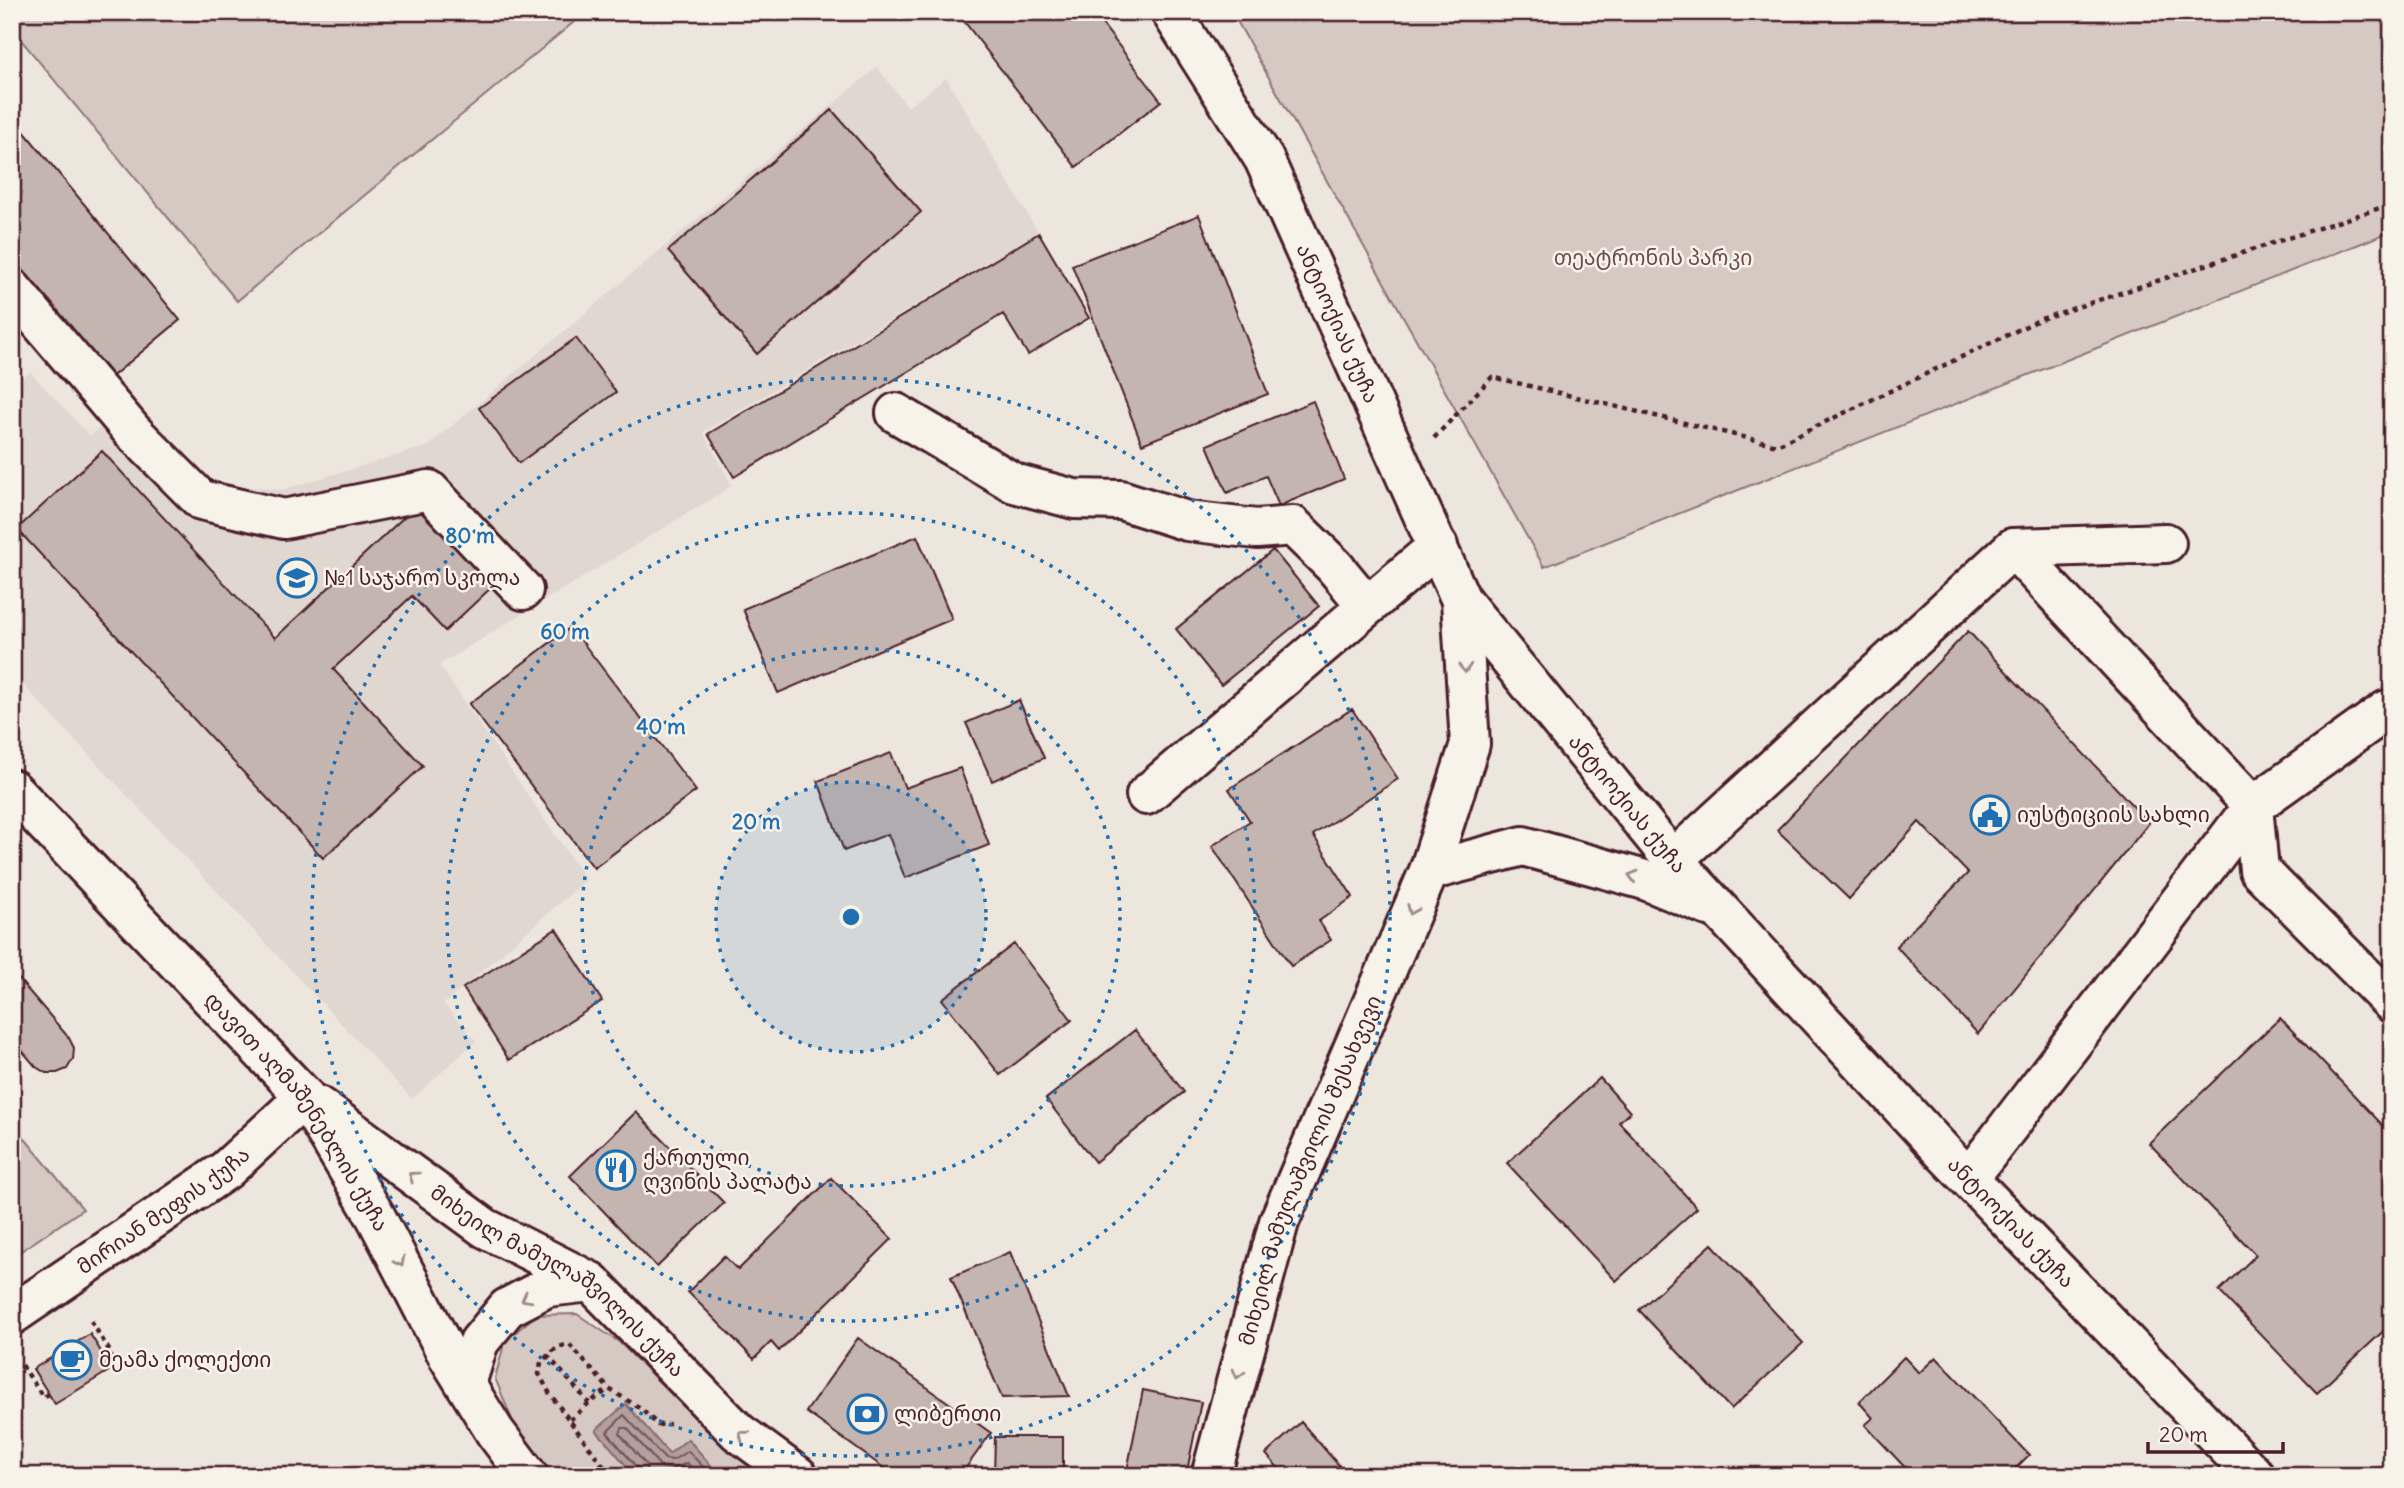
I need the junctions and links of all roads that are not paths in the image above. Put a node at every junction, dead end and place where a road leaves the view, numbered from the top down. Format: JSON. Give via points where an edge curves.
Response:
{"nodes":[{"id":1,"x":1171,"y":12,"type":"edge"},
{"id":2,"x":12,"y":289,"type":"edge"},
{"id":3,"x":896,"y":413,"type":"dead end"},
{"id":4,"x":2166,"y":543,"type":"dead end"},
{"id":5,"x":1438,"y":545,"type":"junction"},
{"id":6,"x":2013,"y":548,"type":"junction"},
{"id":7,"x":523,"y":590,"type":"dead end"},
{"id":8,"x":1461,"y":600,"type":"junction"},
{"id":9,"x":1367,"y":606,"type":"junction"},
{"id":10,"x":2387,"y":710,"type":"dead end"},
{"id":11,"x":12,"y":789,"type":"edge"},
{"id":12,"x":1146,"y":795,"type":"dead end"},
{"id":13,"x":2253,"y":806,"type":"junction"},
{"id":14,"x":1673,"y":860,"type":"junction"},
{"id":15,"x":1429,"y":871,"type":"junction"},
{"id":16,"x":1719,"y":911,"type":"junction"},
{"id":17,"x":2392,"y":1003,"type":"edge"},
{"id":18,"x":305,"y":1097,"type":"junction"},
{"id":19,"x":1969,"y":1178,"type":"junction"},
{"id":20,"x":591,"y":1282,"type":"junction"},
{"id":21,"x":12,"y":1315,"type":"edge"},
{"id":22,"x":466,"y":1384,"type":"junction"},
{"id":23,"x":528,"y":1476,"type":"edge"},
{"id":24,"x":798,"y":1476,"type":"edge"},
{"id":25,"x":1211,"y":1476,"type":"edge"},
{"id":26,"x":2255,"y":1476,"type":"edge"}],
"edges":[{"from":1,"to":5,"type":"street","name":"ანტიოქიას ქუჩა","via":[[1264,159]]},
{"from":2,"to":7,"type":"street","via":[[133,432],[201,500],[284,519],[429,490]]},
{"from":3,"to":9,"type":"street","via":[[1014,483],[1074,499],[1121,499],[1187,521],[1257,529],[1293,526]]},
{"from":4,"to":6,"type":"street"},
{"from":5,"to":8,"type":"street","name":"ანტიოქიას ქუჩა"},
{"from":5,"to":9,"type":"street"},
{"from":6,"to":13,"type":"street"},
{"from":6,"to":14,"type":"street"},
{"from":8,"to":14,"type":"street","name":"ანტიოქიას ქუჩა"},
{"from":8,"to":15,"type":"street","name":"მიხეილ მამულაშვილის შესახვევი","one_way":true,"via":[[1470,744]]},
{"from":9,"to":12,"type":"street"},
{"from":10,"to":13,"type":"street"},
{"from":11,"to":18,"type":"street","name":"დავით აღმაშენებლის ქუჩა"},
{"from":13,"to":17,"type":"street","via":[[2259,870]]},
{"from":13,"to":19,"type":"street"},
{"from":14,"to":16,"type":"street","name":"ანტიოქიას ქუჩა"},
{"from":16,"to":15,"type":"street","one_way":true,"via":[[1645,880],[1523,846]]},
{"from":15,"to":25,"type":"street","name":"მიხეილ მამულაშვილის შესახვევი","one_way":true,"via":[[1279,1223]]},
{"from":16,"to":19,"type":"street","name":"ანტიოქიას ქუჩა"},
{"from":20,"to":18,"type":"street","name":"მიხეილ მამულაშვილის ქუჩა","one_way":true,"via":[[485,1228]]},
{"from":18,"to":21,"type":"street","name":"მირიან მეფის ქუჩა","via":[[226,1170]]},
{"from":18,"to":22,"type":"street","name":"დავით აღმაშენებლის ქუჩა","one_way":true},
{"from":19,"to":26,"type":"street","name":"ანტიოქიას ქუჩა"},
{"from":20,"to":22,"type":"street","one_way":true,"via":[[547,1287],[507,1308],[479,1342]]},
{"from":24,"to":20,"type":"street","name":"მიხეილ მამულაშვილის ქუჩა","one_way":true,"via":[[738,1432]]},
{"from":22,"to":23,"type":"street","name":"დავით აღმაშენებლის ქუჩა"}]}
